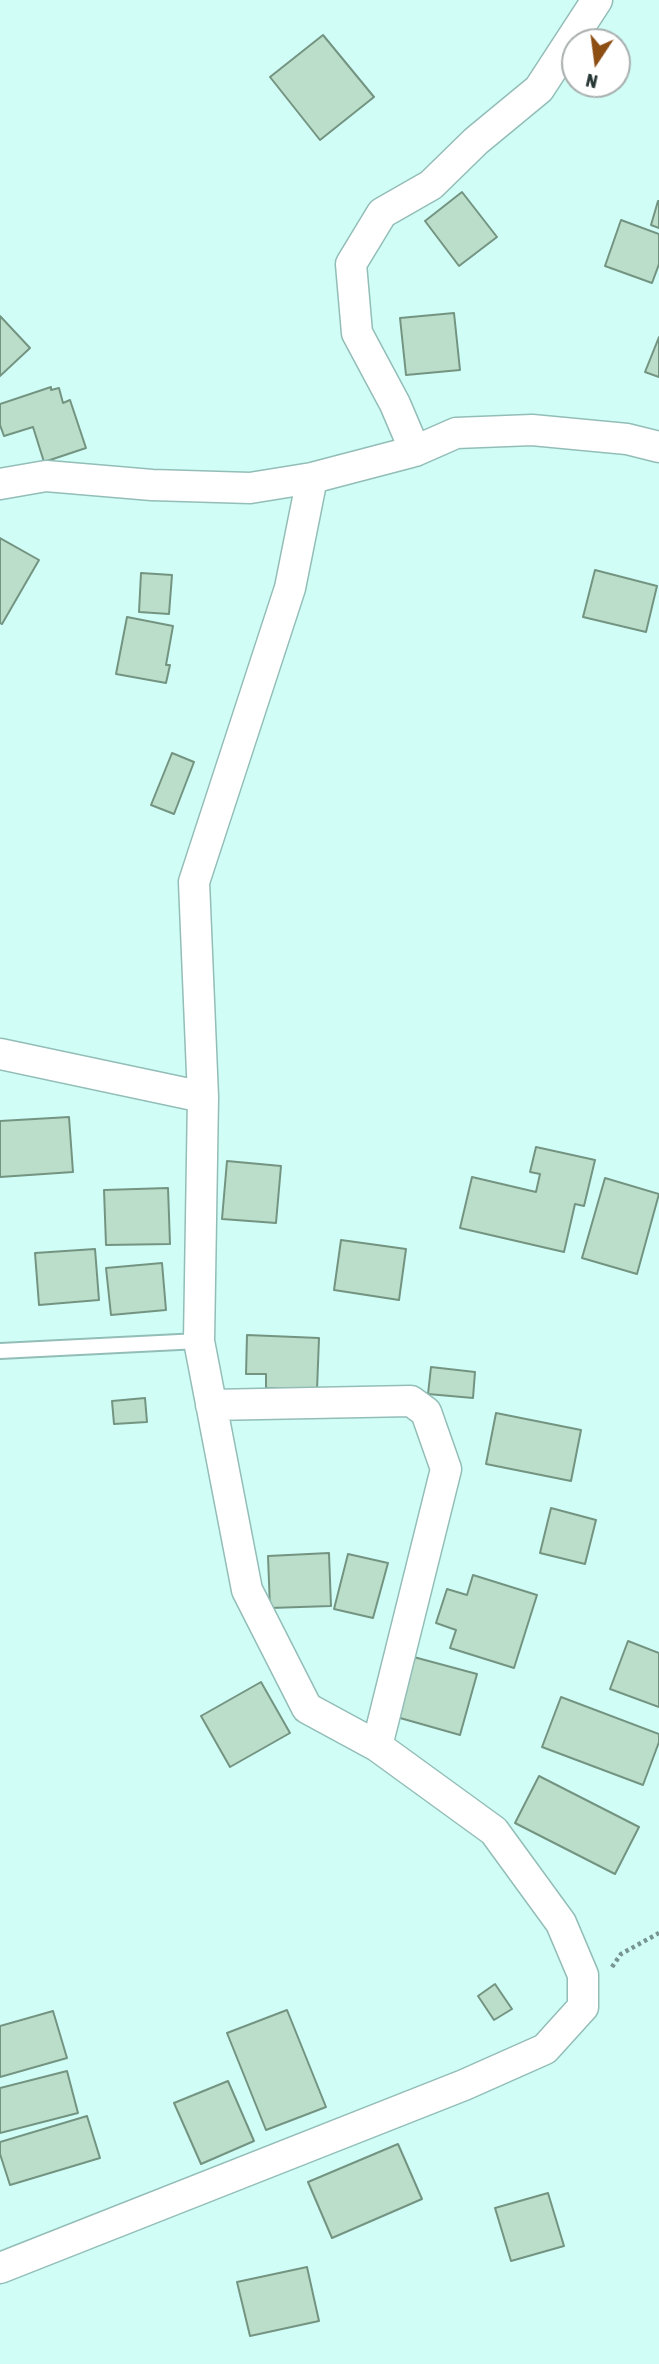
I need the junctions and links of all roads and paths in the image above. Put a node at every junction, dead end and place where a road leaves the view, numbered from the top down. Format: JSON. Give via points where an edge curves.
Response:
{"nodes":[{"id":1,"x":597,"y":0,"type":"edge"},
{"id":2,"x":659,"y":447,"type":"edge"},
{"id":3,"x":415,"y":451,"type":"junction"},
{"id":4,"x":312,"y":478,"type":"junction"},
{"id":5,"x":0,"y":484,"type":"edge"},
{"id":6,"x":0,"y":1054,"type":"edge"},
{"id":7,"x":203,"y":1097,"type":"junction"},
{"id":8,"x":199,"y":1341,"type":"junction"},
{"id":9,"x":0,"y":1351,"type":"edge"},
{"id":10,"x":211,"y":1405,"type":"junction"},
{"id":11,"x":377,"y":1746,"type":"junction"},
{"id":12,"x":659,"y":1933,"type":"edge"},
{"id":13,"x":583,"y":2007,"type":"junction"},
{"id":14,"x":0,"y":2268,"type":"edge"}],
"edges":[{"from":1,"to":3,"type":"street","via":[[539,89],[431,185],[382,213],[351,264],[356,333]]},
{"from":2,"to":3,"type":"street","via":[[532,429],[456,433]]},
{"from":3,"to":4,"type":"street"},
{"from":4,"to":5,"type":"street","via":[[250,488],[46,476]]},
{"from":4,"to":7,"type":"street","via":[[290,588],[194,883]]},
{"from":6,"to":7,"type":"street"},
{"from":7,"to":8,"type":"street"},
{"from":8,"to":9,"type":"lane"},
{"from":8,"to":10,"type":"street"},
{"from":10,"to":11,"type":"street","via":[[247,1590],[307,1708]]},
{"from":10,"to":11,"type":"street","via":[[411,1401],[426,1412],[446,1469]]},
{"from":11,"to":13,"type":"street","via":[[494,1831],[561,1923],[583,1975]]},
{"from":12,"to":13,"type":"path","via":[[621,1954]]},
{"from":13,"to":14,"type":"street","via":[[545,2049]]}]}
